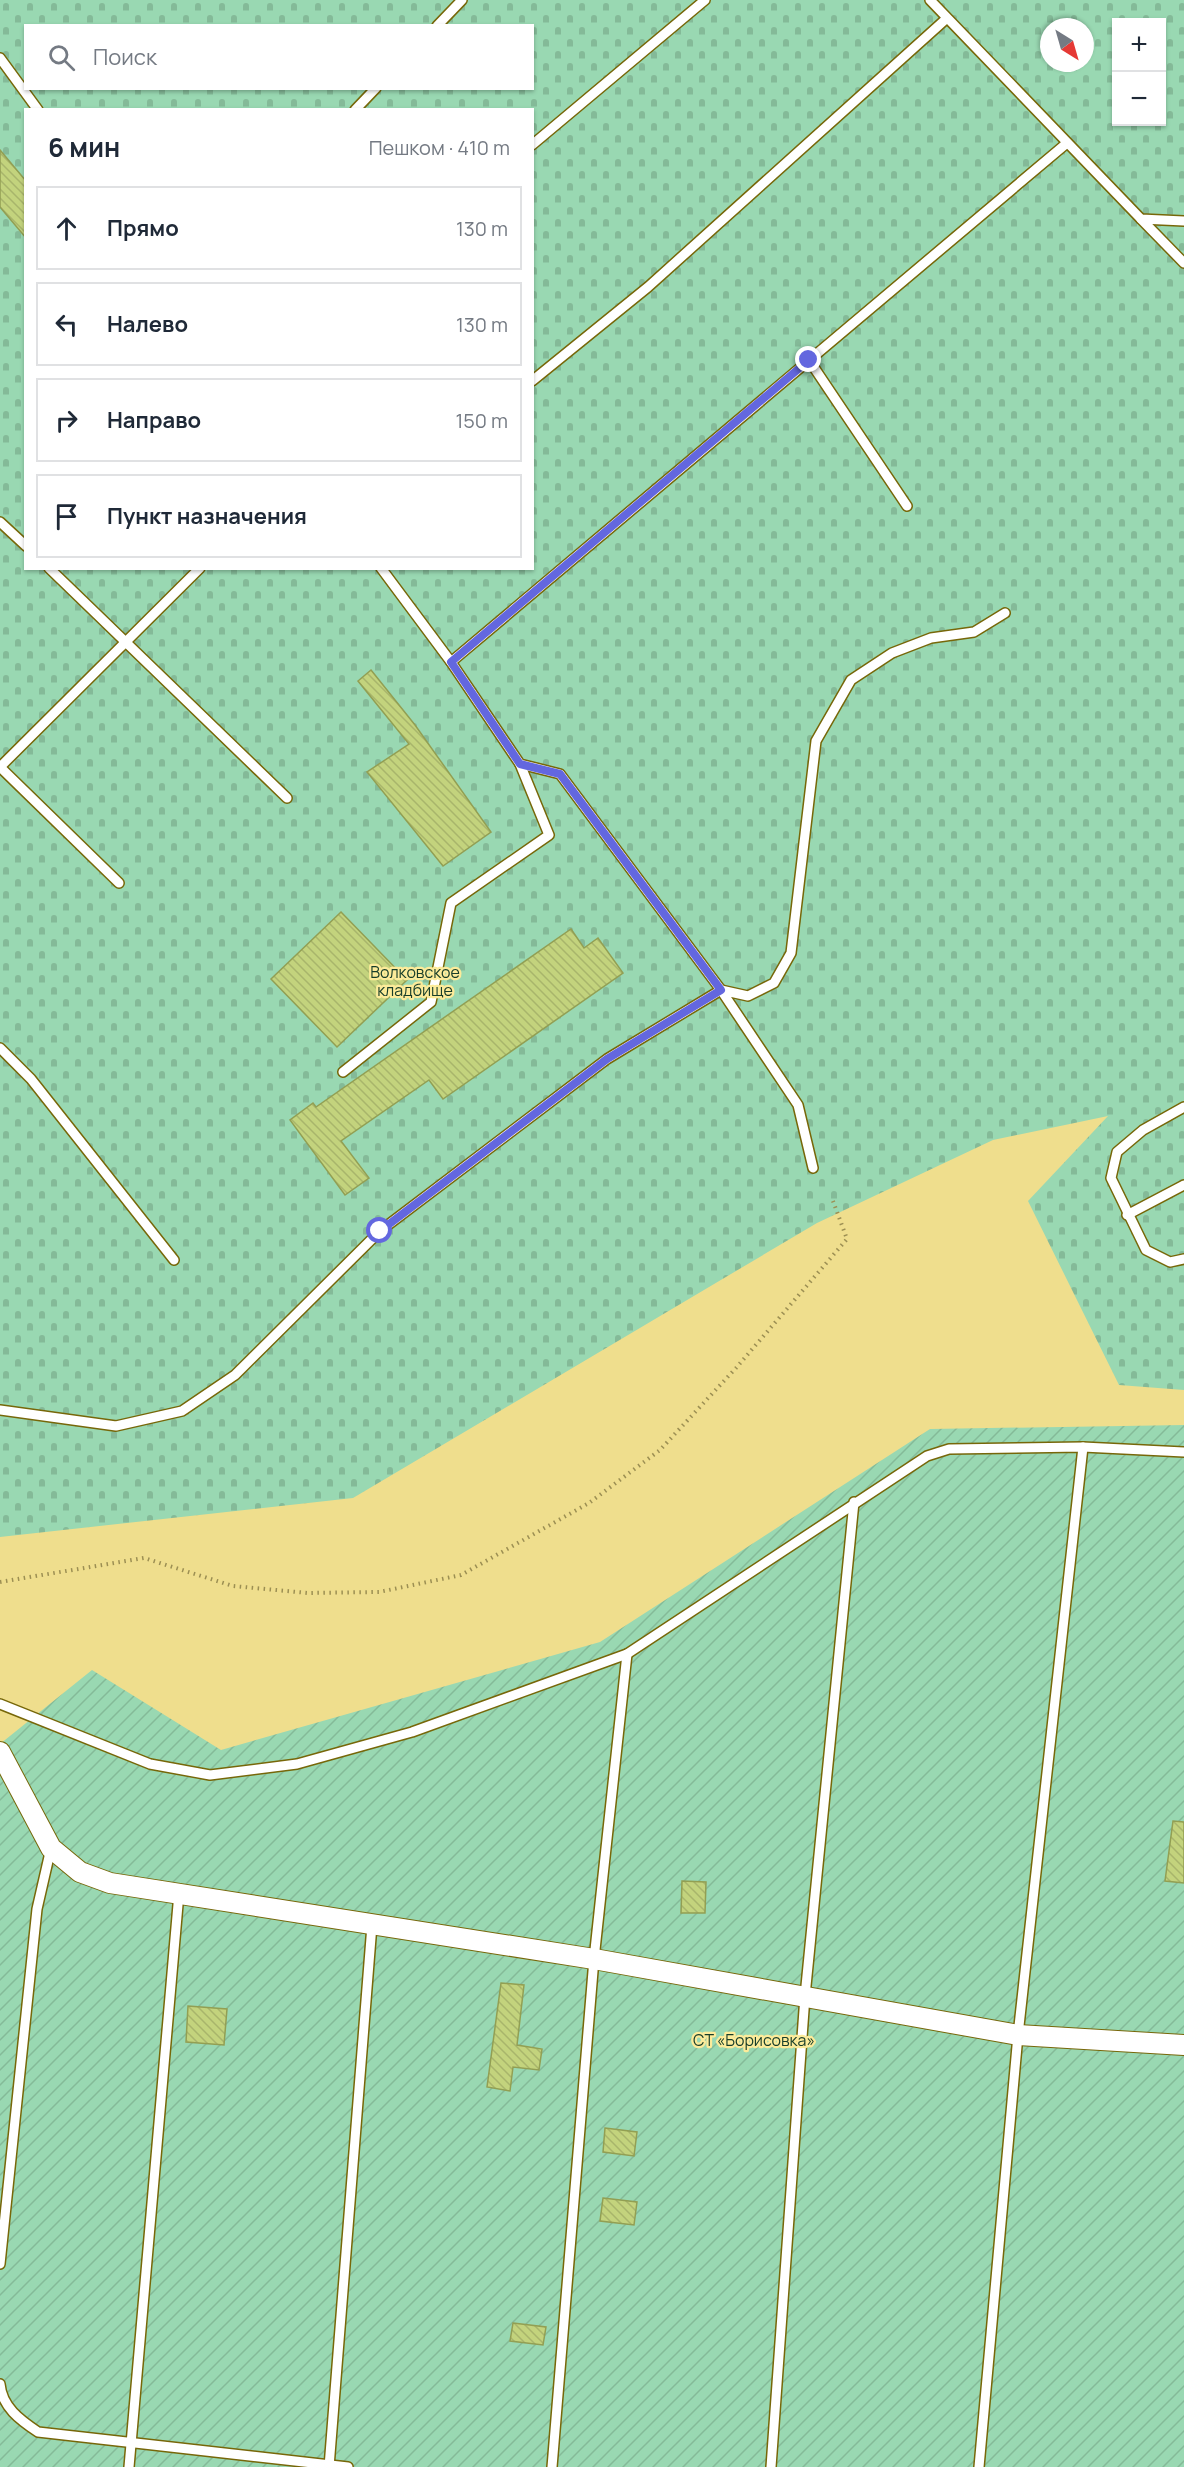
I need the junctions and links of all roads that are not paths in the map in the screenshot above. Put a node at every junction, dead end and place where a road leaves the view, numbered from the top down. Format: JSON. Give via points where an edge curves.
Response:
{"nodes":[{"id":1,"x":462,"y":0,"type":"edge"},
{"id":2,"x":705,"y":0,"type":"edge"},
{"id":3,"x":930,"y":0,"type":"edge"},
{"id":4,"x":946,"y":19,"type":"junction"},
{"id":5,"x":439,"y":24,"type":"edge"},
{"id":6,"x":0,"y":58,"type":"edge"},
{"id":7,"x":374,"y":90,"type":"edge"},
{"id":8,"x":37,"y":108,"type":"edge"},
{"id":9,"x":357,"y":108,"type":"edge"},
{"id":10,"x":534,"y":143,"type":"edge"},
{"id":11,"x":1067,"y":143,"type":"junction"},
{"id":12,"x":1141,"y":219,"type":"junction"},
{"id":13,"x":1184,"y":221,"type":"edge"},
{"id":14,"x":1184,"y":263,"type":"edge"},
{"id":15,"x":809,"y":360,"type":"junction"},
{"id":16,"x":534,"y":379,"type":"edge"},
{"id":17,"x":907,"y":506,"type":"dead end"},
{"id":18,"x":0,"y":522,"type":"edge"},
{"id":19,"x":24,"y":544,"type":"edge"},
{"id":20,"x":51,"y":570,"type":"edge"},
{"id":21,"x":198,"y":570,"type":"edge"},
{"id":22,"x":382,"y":570,"type":"edge"},
{"id":23,"x":1005,"y":613,"type":"dead end"},
{"id":24,"x":126,"y":641,"type":"junction"},
{"id":25,"x":451,"y":662,"type":"junction"},
{"id":26,"x":520,"y":764,"type":"junction"},
{"id":27,"x":0,"y":767,"type":"edge"},
{"id":28,"x":287,"y":798,"type":"dead end"},
{"id":29,"x":119,"y":883,"type":"dead end"},
{"id":30,"x":721,"y":990,"type":"junction"},
{"id":31,"x":0,"y":1048,"type":"edge"},
{"id":32,"x":344,"y":1072,"type":"dead end"},
{"id":33,"x":1184,"y":1107,"type":"edge"},
{"id":34,"x":813,"y":1168,"type":"dead end"},
{"id":35,"x":1184,"y":1185,"type":"edge"},
{"id":36,"x":1127,"y":1215,"type":"junction"},
{"id":37,"x":1184,"y":1259,"type":"edge"},
{"id":38,"x":174,"y":1260,"type":"dead end"},
{"id":39,"x":0,"y":1410,"type":"edge"},
{"id":40,"x":1083,"y":1447,"type":"junction"},
{"id":41,"x":1184,"y":1452,"type":"edge"},
{"id":42,"x":854,"y":1502,"type":"junction"},
{"id":43,"x":627,"y":1653,"type":"junction"},
{"id":44,"x":0,"y":1704,"type":"edge"},
{"id":45,"x":0,"y":1752,"type":"edge"},
{"id":46,"x":51,"y":1848,"type":"junction"},
{"id":47,"x":179,"y":1893,"type":"junction"},
{"id":48,"x":372,"y":1925,"type":"junction"},
{"id":49,"x":594,"y":1959,"type":"junction"},
{"id":50,"x":805,"y":1996,"type":"junction"},
{"id":51,"x":1018,"y":2035,"type":"junction"},
{"id":52,"x":1184,"y":2045,"type":"edge"},
{"id":53,"x":0,"y":2264,"type":"edge"},
{"id":54,"x":0,"y":2384,"type":"edge"},
{"id":55,"x":130,"y":2442,"type":"junction"},
{"id":56,"x":329,"y":2466,"type":"edge"},
{"id":57,"x":129,"y":2467,"type":"edge"},
{"id":58,"x":348,"y":2467,"type":"edge"},
{"id":59,"x":552,"y":2467,"type":"edge"},
{"id":60,"x":771,"y":2467,"type":"edge"},
{"id":61,"x":979,"y":2467,"type":"edge"}],
"edges":[{"from":1,"to":5,"type":"lane"},
{"from":2,"to":10,"type":"lane"},
{"from":3,"to":4,"type":"lane"},
{"from":4,"to":11,"type":"lane"},
{"from":4,"to":16,"type":"lane","via":[[648,287]]},
{"from":6,"to":8,"type":"lane"},
{"from":7,"to":9,"type":"lane"},
{"from":11,"to":12,"type":"lane"},
{"from":11,"to":15,"type":"lane"},
{"from":12,"to":13,"type":"lane"},
{"from":12,"to":14,"type":"lane"},
{"from":15,"to":17,"type":"lane"},
{"from":15,"to":25,"type":"lane"},
{"from":18,"to":19,"type":"lane"},
{"from":20,"to":24,"type":"lane"},
{"from":21,"to":24,"type":"lane"},
{"from":22,"to":25,"type":"lane"},
{"from":23,"to":30,"type":"lane","via":[[974,632],[931,638],[892,653],[851,680],[816,741],[791,953],[774,983],[748,996]]},
{"from":24,"to":27,"type":"lane"},
{"from":24,"to":28,"type":"lane"},
{"from":25,"to":26,"type":"lane"},
{"from":26,"to":30,"type":"lane","via":[[560,774]]},
{"from":26,"to":32,"type":"lane","via":[[549,835],[451,903],[431,1002]]},
{"from":27,"to":29,"type":"lane"},
{"from":30,"to":34,"type":"lane","via":[[798,1105]]},
{"from":30,"to":39,"type":"lane","via":[[607,1059],[380,1231],[235,1376],[182,1411],[117,1426]]},
{"from":31,"to":38,"type":"lane","via":[[31,1079]]},
{"from":33,"to":36,"type":"lane","via":[[1143,1130],[1117,1152],[1111,1178]]},
{"from":35,"to":36,"type":"lane"},
{"from":36,"to":37,"type":"lane","via":[[1146,1250],[1170,1262]]},
{"from":40,"to":41,"type":"lane"},
{"from":40,"to":42,"type":"lane","via":[[949,1449],[927,1456]]},
{"from":40,"to":51,"type":"lane"},
{"from":42,"to":43,"type":"lane"},
{"from":42,"to":50,"type":"lane"},
{"from":43,"to":44,"type":"lane","via":[[411,1732],[297,1764],[210,1775],[150,1764]]},
{"from":43,"to":49,"type":"lane"},
{"from":45,"to":46,"type":"street"},
{"from":46,"to":47,"type":"street","via":[[80,1872],[110,1883]]},
{"from":46,"to":53,"type":"lane","via":[[37,1909]]},
{"from":47,"to":48,"type":"street"},
{"from":47,"to":55,"type":"lane"},
{"from":48,"to":49,"type":"street"},
{"from":48,"to":56,"type":"lane"},
{"from":49,"to":50,"type":"street"},
{"from":49,"to":59,"type":"lane"},
{"from":50,"to":51,"type":"street"},
{"from":50,"to":60,"type":"lane"},
{"from":51,"to":52,"type":"street"},
{"from":51,"to":61,"type":"lane"},
{"from":54,"to":55,"type":"lane","via":[[1,2396],[17,2418],[39,2432]]},
{"from":55,"to":56,"type":"lane"},
{"from":55,"to":57,"type":"lane"},
{"from":56,"to":58,"type":"lane"}]}
